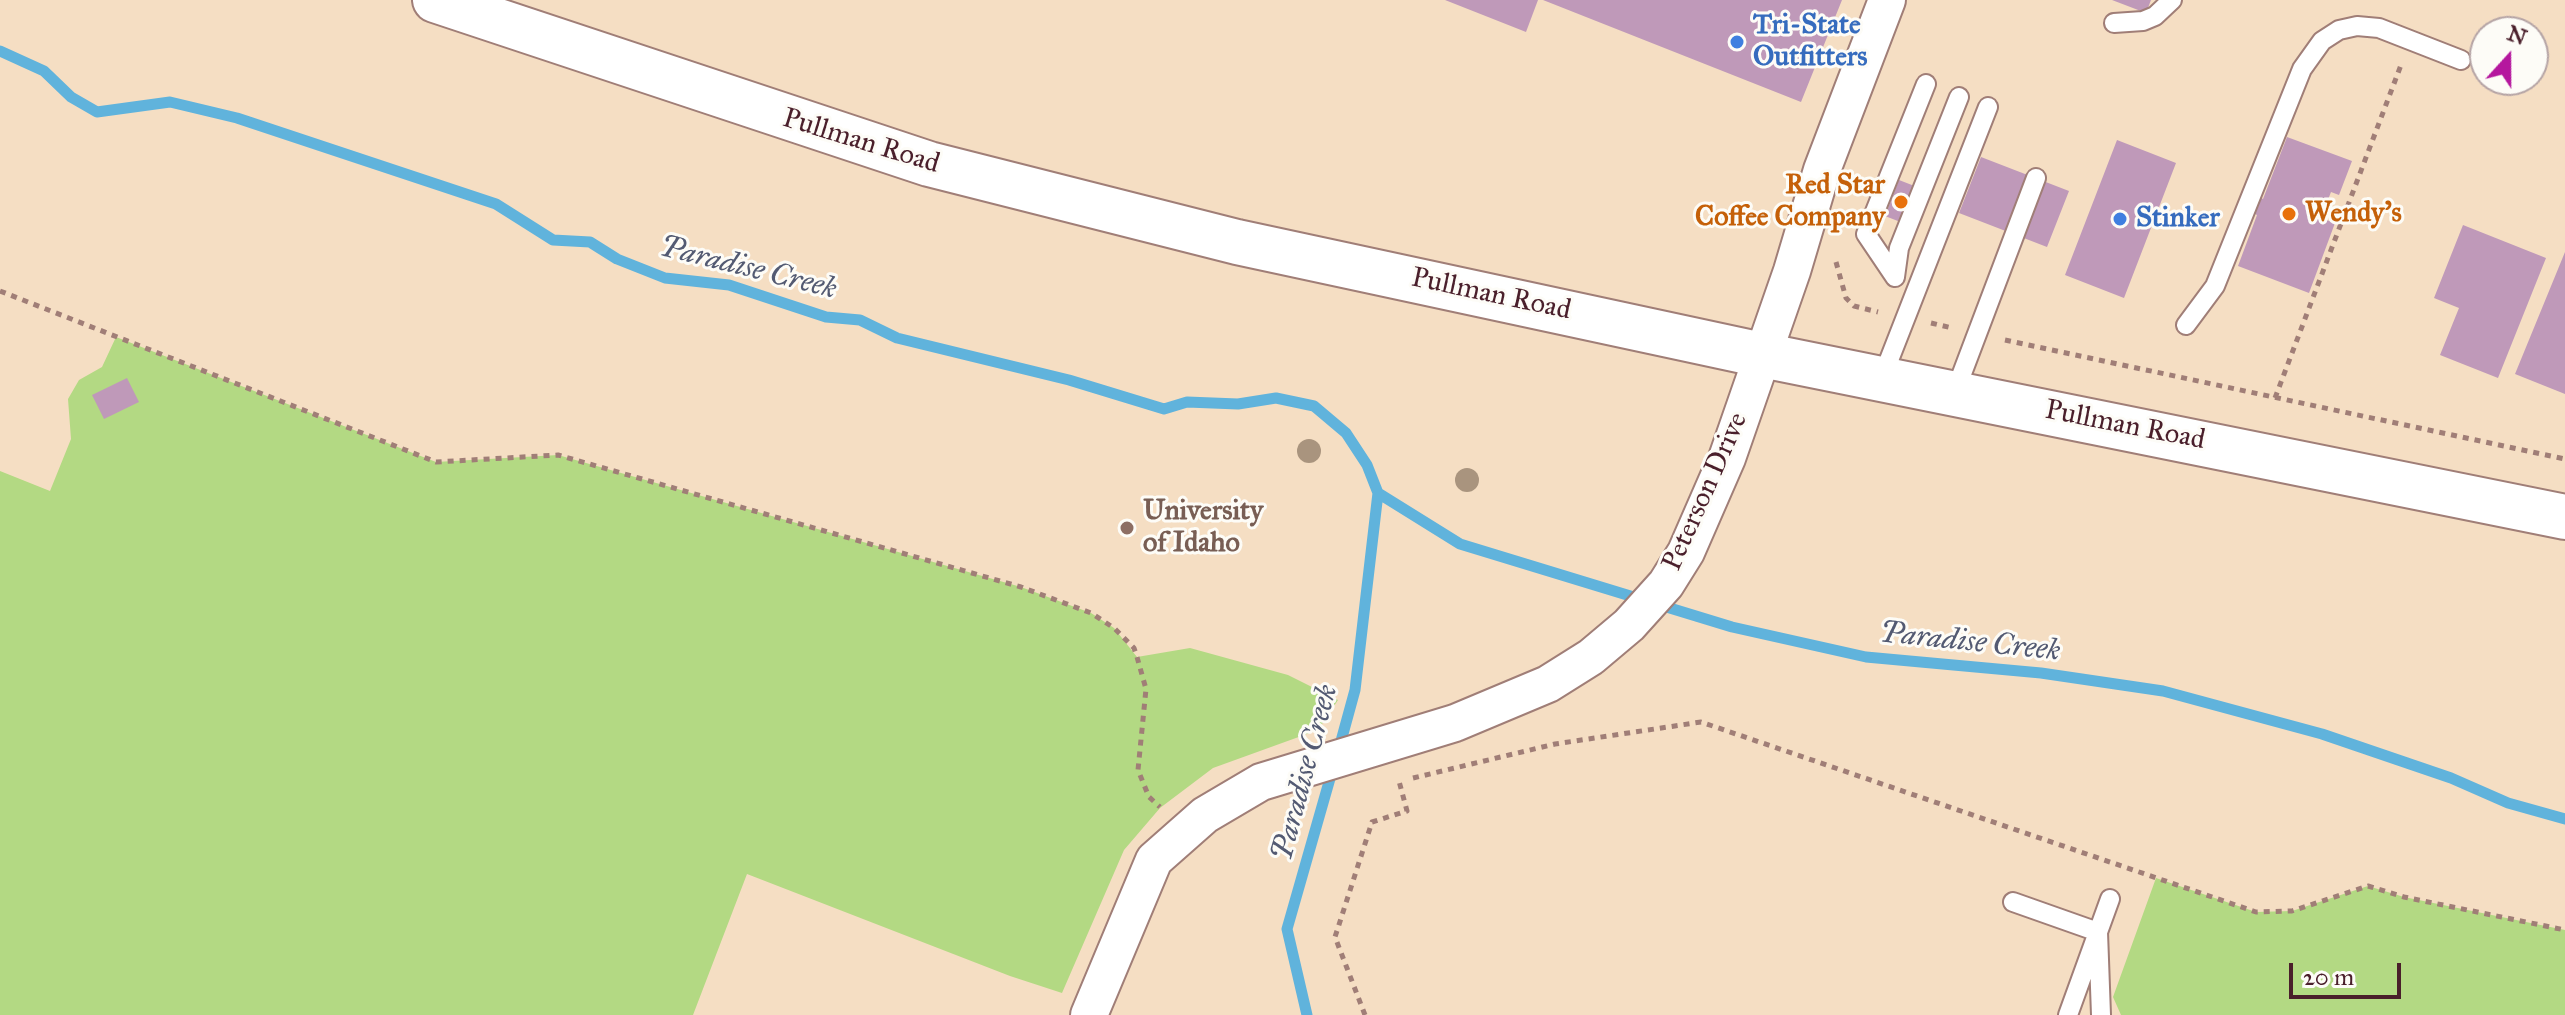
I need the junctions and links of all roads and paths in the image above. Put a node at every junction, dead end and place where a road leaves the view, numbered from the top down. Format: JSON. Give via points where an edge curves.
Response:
{"nodes":[{"id":1,"x":435,"y":0,"type":"edge"},
{"id":2,"x":1887,"y":0,"type":"edge"},
{"id":3,"x":2172,"y":0,"type":"edge"},
{"id":4,"x":2114,"y":23,"type":"dead end"},
{"id":5,"x":2461,"y":60,"type":"dead end"},
{"id":6,"x":2402,"y":64,"type":"dead end"},
{"id":7,"x":1926,"y":84,"type":"dead end"},
{"id":8,"x":1959,"y":97,"type":"dead end"},
{"id":9,"x":1988,"y":107,"type":"dead end"},
{"id":10,"x":2036,"y":178,"type":"dead end"},
{"id":11,"x":1839,"y":249,"type":"dead end"},
{"id":12,"x":0,"y":291,"type":"edge"},
{"id":13,"x":1905,"y":318,"type":"junction"},
{"id":14,"x":2186,"y":325,"type":"dead end"},
{"id":15,"x":1977,"y":334,"type":"junction"},
{"id":16,"x":1762,"y":355,"type":"junction"},
{"id":17,"x":1882,"y":378,"type":"junction"},
{"id":18,"x":1955,"y":392,"type":"junction"},
{"id":19,"x":2275,"y":398,"type":"junction"},
{"id":20,"x":2565,"y":459,"type":"edge"},
{"id":21,"x":2565,"y":517,"type":"edge"},
{"id":22,"x":1399,"y":781,"type":"junction"},
{"id":23,"x":1384,"y":785,"type":"dead end"},
{"id":24,"x":1160,"y":808,"type":"dead end"},
{"id":25,"x":2110,"y":899,"type":"dead end"},
{"id":26,"x":2013,"y":902,"type":"dead end"},
{"id":27,"x":2565,"y":930,"type":"edge"},
{"id":28,"x":2098,"y":932,"type":"junction"},
{"id":29,"x":1089,"y":1015,"type":"edge"},
{"id":30,"x":1365,"y":1015,"type":"edge"},
{"id":31,"x":2068,"y":1015,"type":"edge"},
{"id":32,"x":2101,"y":1015,"type":"edge"}],
"edges":[{"from":1,"to":16,"type":"main road","name":"Pullman Road","via":[[929,164],[1237,242]]},
{"from":2,"to":16,"type":"street","name":"Peterson Drive","via":[[1822,170]]},
{"from":3,"to":4,"type":"lane","via":[[2143,21]]},
{"from":5,"to":14,"type":"lane","via":[[2379,28],[2339,30],[2322,41],[2302,69],[2215,286]]},
{"from":6,"to":19,"type":"path"},
{"from":7,"to":8,"type":"lane","via":[[1866,234],[1895,277],[1899,248]]},
{"from":9,"to":13,"type":"lane"},
{"from":10,"to":15,"type":"lane"},
{"from":11,"to":13,"type":"path","via":[[1836,269],[1846,298],[1854,306]]},
{"from":12,"to":24,"type":"path","via":[[436,462],[558,455],[1021,587],[1091,613],[1134,648],[1146,689],[1138,770],[1149,797]]},
{"from":13,"to":15,"type":"path"},
{"from":13,"to":17,"type":"lane"},
{"from":15,"to":18,"type":"lane"},
{"from":15,"to":19,"type":"path"},
{"from":16,"to":17,"type":"main road","name":"Pullman Road"},
{"from":16,"to":29,"type":"street","name":"Peterson Drive","via":[[1727,458],[1686,552],[1629,625],[1548,684],[1455,723],[1261,782],[1226,800],[1154,860]]},
{"from":17,"to":18,"type":"main road","name":"Pullman Road"},
{"from":18,"to":21,"type":"main road","name":"Pullman Road"},
{"from":19,"to":20,"type":"path"},
{"from":22,"to":23,"type":"path"},
{"from":22,"to":27,"type":"path","via":[[1555,744],[1701,722],[2256,912],[2292,911],[2368,886]]},
{"from":22,"to":30,"type":"path","via":[[1407,811],[1372,822],[1335,937]]},
{"from":25,"to":28,"type":"lane"},
{"from":26,"to":28,"type":"lane"},
{"from":28,"to":31,"type":"lane"},
{"from":28,"to":32,"type":"lane"}]}
